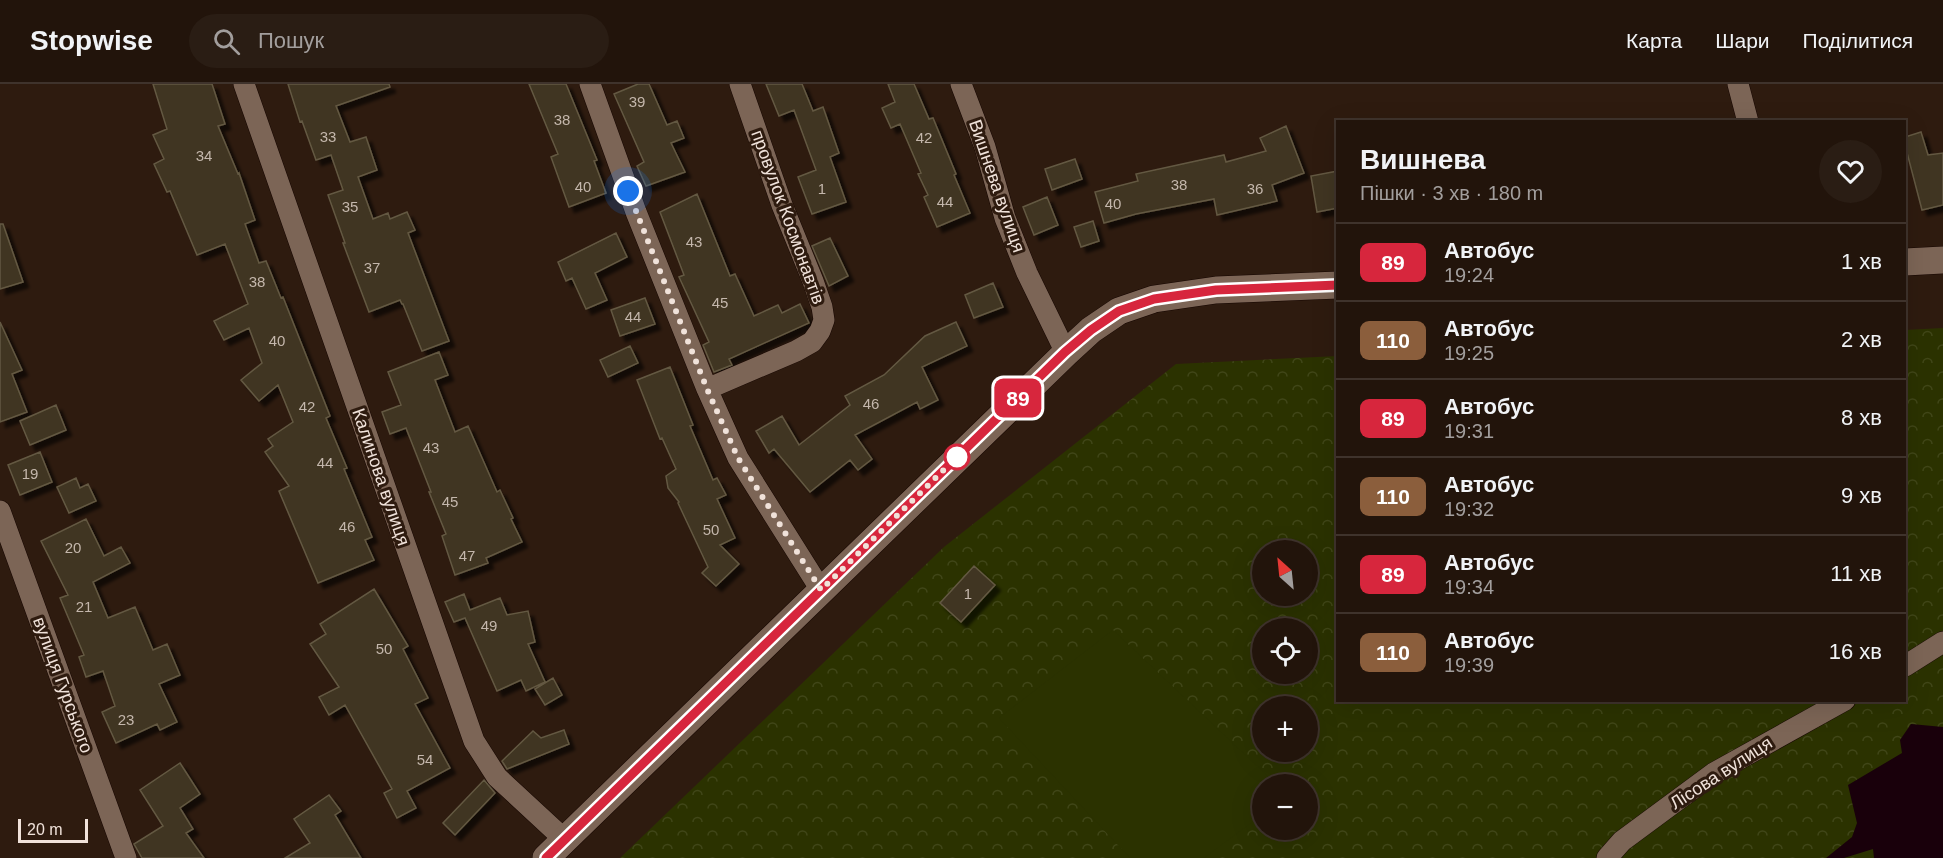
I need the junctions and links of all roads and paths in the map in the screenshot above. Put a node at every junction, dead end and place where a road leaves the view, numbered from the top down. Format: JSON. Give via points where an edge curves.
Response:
{"nodes":[{"id":1,"x":244,"y":84,"type":"edge"},
{"id":2,"x":590,"y":84,"type":"edge"},
{"id":3,"x":740,"y":84,"type":"edge"},
{"id":4,"x":961,"y":84,"type":"edge"},
{"id":5,"x":1738,"y":84,"type":"edge"},
{"id":6,"x":1747,"y":120,"type":"edge"},
{"id":7,"x":1943,"y":260,"type":"edge"},
{"id":8,"x":1906,"y":262,"type":"edge"},
{"id":9,"x":1336,"y":285,"type":"edge"},
{"id":10,"x":1065,"y":352,"type":"junction"},
{"id":11,"x":707,"y":389,"type":"junction"},
{"id":12,"x":0,"y":511,"type":"edge"},
{"id":13,"x":821,"y":590,"type":"junction"},
{"id":14,"x":1943,"y":642,"type":"edge"},
{"id":15,"x":1906,"y":665,"type":"edge"},
{"id":16,"x":1841,"y":702,"type":"edge"},
{"id":17,"x":555,"y":849,"type":"edge"},
{"id":18,"x":126,"y":858,"type":"edge"},
{"id":19,"x":1607,"y":858,"type":"edge"}],
"edges":[{"from":1,"to":17,"type":"street","name":"Калинова вулиця","via":[[474,741],[497,777]]},
{"from":2,"to":11,"type":"street"},
{"from":3,"to":11,"type":"street","name":"провулок Космонавтів","via":[[816,288],[824,320],[812,342]]},
{"from":4,"to":10,"type":"street","name":"Вишнева вулиця","via":[[985,147],[1005,218]]},
{"from":5,"to":6,"type":"street"},
{"from":7,"to":8,"type":"street"},
{"from":9,"to":10,"type":"street","via":[[1216,290],[1154,299],[1119,311]]},
{"from":10,"to":13,"type":"street"},
{"from":11,"to":13,"type":"street","via":[[738,458]]},
{"from":12,"to":18,"type":"street","name":"вулиця Гурського"},
{"from":13,"to":17,"type":"street"},
{"from":14,"to":15,"type":"street"},
{"from":16,"to":19,"type":"street","name":"Лісова вулиця","via":[[1714,773],[1622,841]]}]}
